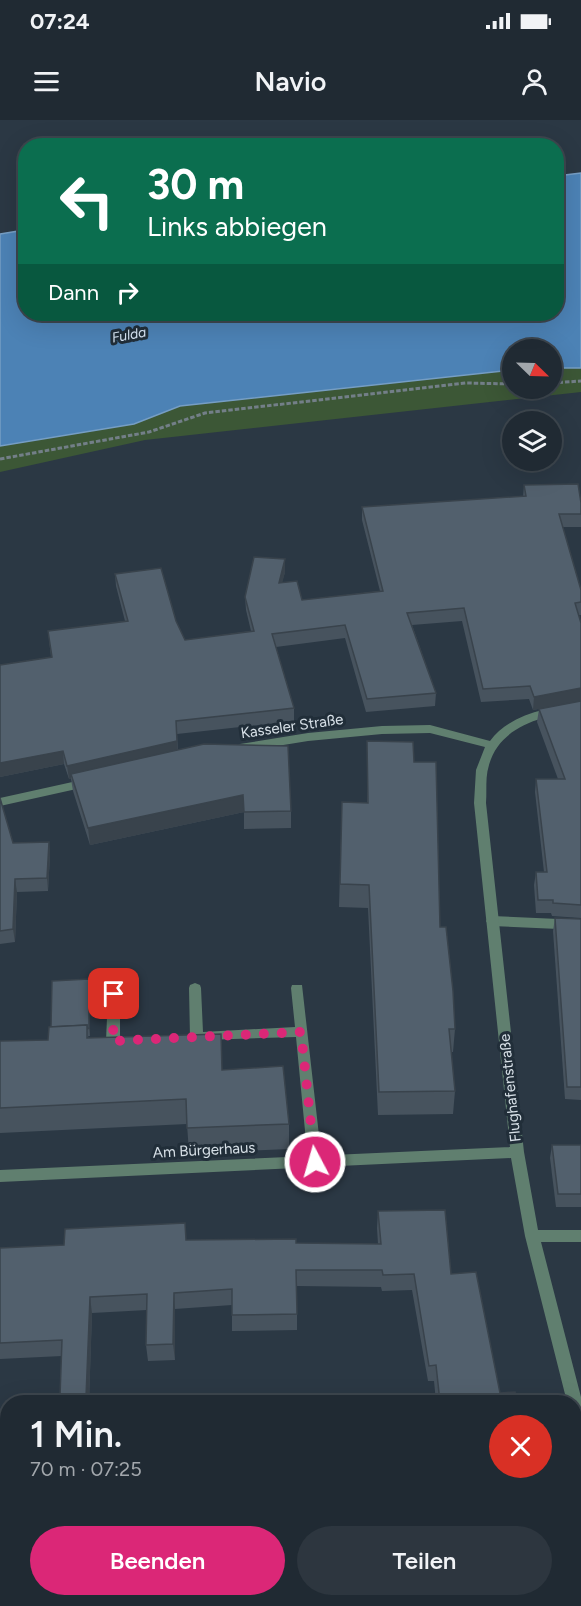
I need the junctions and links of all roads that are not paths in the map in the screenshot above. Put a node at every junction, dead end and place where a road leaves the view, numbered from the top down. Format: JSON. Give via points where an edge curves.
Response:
{"nodes":[{"id":1,"x":581,"y":707,"type":"edge"},
{"id":2,"x":491,"y":745,"type":"junction"},
{"id":3,"x":226,"y":751,"type":"edge"},
{"id":4,"x":93,"y":781,"type":"edge"},
{"id":5,"x":0,"y":802,"type":"edge"},
{"id":6,"x":492,"y":921,"type":"junction"},
{"id":7,"x":581,"y":925,"type":"edge"},
{"id":8,"x":195,"y":988,"type":"dead end"},
{"id":9,"x":297,"y":988,"type":"dead end"},
{"id":10,"x":114,"y":994,"type":"dead end"},
{"id":11,"x":301,"y":1032,"type":"junction"},
{"id":12,"x":113,"y":1041,"type":"edge"},
{"id":13,"x":517,"y":1152,"type":"junction"},
{"id":14,"x":315,"y":1162,"type":"junction"},
{"id":15,"x":0,"y":1176,"type":"edge"},
{"id":16,"x":532,"y":1236,"type":"junction"},
{"id":17,"x":581,"y":1236,"type":"edge"},
{"id":18,"x":573,"y":1395,"type":"edge"}],
"edges":[{"from":1,"to":2,"type":"street","via":[[539,715],[513,726]]},
{"from":2,"to":3,"type":"street","name":"Kasseler Straße","via":[[430,729],[382,730]]},
{"from":2,"to":6,"type":"street","name":"Flughafenstraße","via":[[482,766],[480,803]]},
{"from":4,"to":5,"type":"street"},
{"from":6,"to":7,"type":"street"},
{"from":6,"to":13,"type":"street","name":"Flughafenstraße"},
{"from":8,"to":11,"type":"street","via":[[191,1037]]},
{"from":9,"to":11,"type":"street"},
{"from":10,"to":12,"type":"street"},
{"from":11,"to":14,"type":"street"},
{"from":13,"to":14,"type":"street","name":"Am Bürgerhaus"},
{"from":13,"to":16,"type":"street","name":"Flughafenstraße"},
{"from":14,"to":15,"type":"street","name":"Am Bürgerhaus"},
{"from":16,"to":17,"type":"street"},
{"from":16,"to":18,"type":"street","name":"Flughafenstraße"}]}
